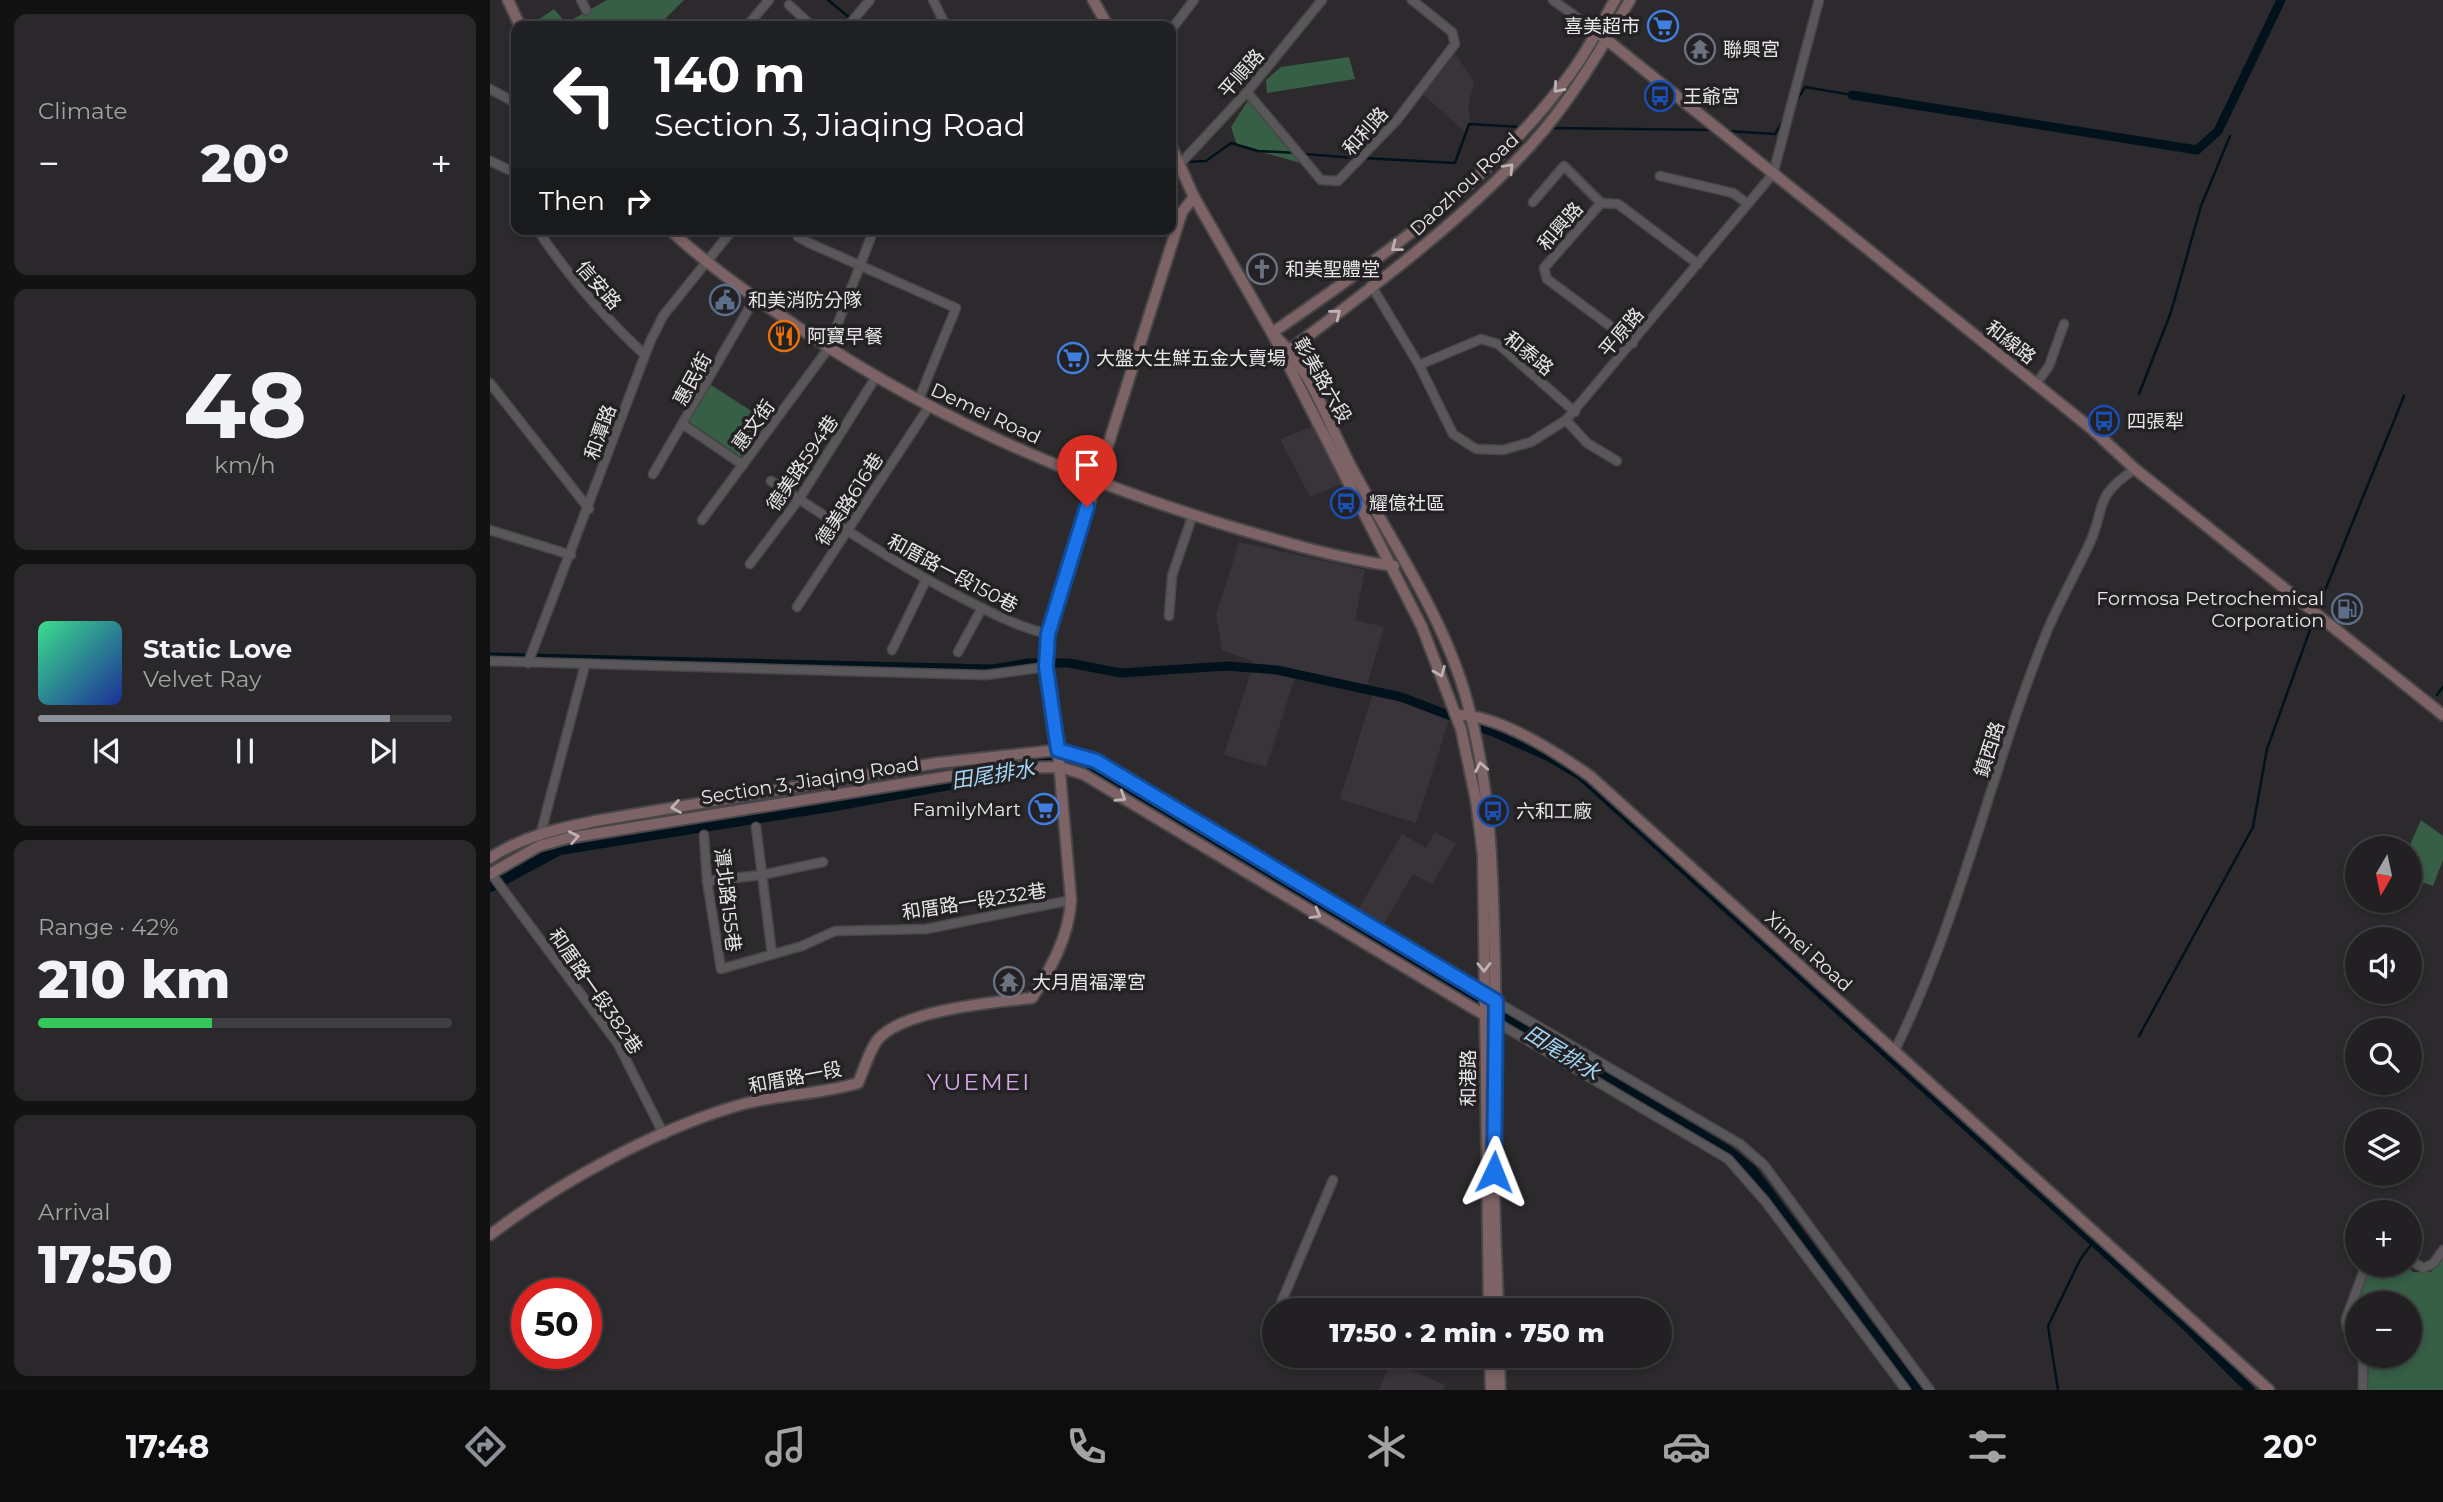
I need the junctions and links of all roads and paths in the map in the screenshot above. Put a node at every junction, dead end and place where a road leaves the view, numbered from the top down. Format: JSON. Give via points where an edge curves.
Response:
{"nodes":[{"id":1,"x":508,"y":0,"type":"edge"},
{"id":2,"x":581,"y":0,"type":"edge"},
{"id":3,"x":769,"y":0,"type":"edge"},
{"id":4,"x":870,"y":0,"type":"edge"},
{"id":5,"x":933,"y":0,"type":"edge"},
{"id":6,"x":1093,"y":0,"type":"edge"},
{"id":7,"x":1194,"y":0,"type":"edge"},
{"id":8,"x":1412,"y":0,"type":"edge"},
{"id":9,"x":1553,"y":0,"type":"edge"},
{"id":10,"x":1615,"y":0,"type":"edge"},
{"id":11,"x":1630,"y":0,"type":"edge"},
{"id":12,"x":1819,"y":0,"type":"edge"},
{"id":13,"x":1319,"y":1,"type":"edge"},
{"id":14,"x":789,"y":5,"type":"dead end"},
{"id":15,"x":586,"y":10,"type":"dead end"},
{"id":16,"x":518,"y":21,"type":"edge"},
{"id":17,"x":751,"y":21,"type":"edge"},
{"id":18,"x":807,"y":21,"type":"edge"},
{"id":19,"x":852,"y":21,"type":"edge"},
{"id":20,"x":944,"y":21,"type":"edge"},
{"id":21,"x":1105,"y":21,"type":"edge"},
{"id":22,"x":1176,"y":23,"type":"edge"},
{"id":23,"x":1597,"y":32,"type":"junction"},
{"id":24,"x":1606,"y":40,"type":"junction"},
{"id":25,"x":490,"y":89,"type":"edge"},
{"id":26,"x":1247,"y":92,"type":"junction"},
{"id":27,"x":511,"y":100,"type":"edge"},
{"id":28,"x":1176,"y":156,"type":"edge"},
{"id":29,"x":490,"y":160,"type":"edge"},
{"id":30,"x":1180,"y":164,"type":"junction"},
{"id":31,"x":511,"y":170,"type":"edge"},
{"id":32,"x":1773,"y":174,"type":"junction"},
{"id":33,"x":1660,"y":176,"type":"dead end"},
{"id":34,"x":1194,"y":197,"type":"junction"},
{"id":35,"x":1533,"y":202,"type":"dead end"},
{"id":36,"x":1601,"y":203,"type":"junction"},
{"id":37,"x":1748,"y":204,"type":"junction"},
{"id":38,"x":1176,"y":231,"type":"edge"},
{"id":39,"x":541,"y":235,"type":"edge"},
{"id":40,"x":675,"y":235,"type":"edge"},
{"id":41,"x":728,"y":235,"type":"edge"},
{"id":42,"x":799,"y":235,"type":"edge"},
{"id":43,"x":872,"y":235,"type":"edge"},
{"id":44,"x":1175,"y":235,"type":"edge"},
{"id":45,"x":705,"y":263,"type":"junction"},
{"id":46,"x":1698,"y":264,"type":"junction"},
{"id":47,"x":860,"y":268,"type":"junction"},
{"id":48,"x":1371,"y":285,"type":"junction"},
{"id":49,"x":755,"y":298,"type":"junction"},
{"id":50,"x":2064,"y":324,"type":"dead end"},
{"id":51,"x":1272,"y":333,"type":"junction"},
{"id":52,"x":1633,"y":343,"type":"junction"},
{"id":53,"x":828,"y":349,"type":"junction"},
{"id":54,"x":1286,"y":353,"type":"junction"},
{"id":55,"x":645,"y":355,"type":"junction"},
{"id":56,"x":1419,"y":366,"type":"junction"},
{"id":57,"x":876,"y":377,"type":"junction"},
{"id":58,"x":490,"y":383,"type":"edge"},
{"id":59,"x":2036,"y":384,"type":"junction"},
{"id":60,"x":918,"y":401,"type":"junction"},
{"id":61,"x":928,"y":408,"type":"junction"},
{"id":62,"x":1575,"y":412,"type":"junction"},
{"id":63,"x":1566,"y":420,"type":"junction"},
{"id":64,"x":684,"y":425,"type":"junction"},
{"id":65,"x":1617,"y":461,"type":"dead end"},
{"id":66,"x":743,"y":465,"type":"junction"},
{"id":67,"x":2135,"y":469,"type":"junction"},
{"id":68,"x":653,"y":474,"type":"dead end"},
{"id":69,"x":771,"y":481,"type":"dead end"},
{"id":70,"x":1095,"y":481,"type":"junction"},
{"id":71,"x":799,"y":499,"type":"junction"},
{"id":72,"x":589,"y":509,"type":"junction"},
{"id":73,"x":1192,"y":514,"type":"junction"},
{"id":74,"x":702,"y":520,"type":"dead end"},
{"id":75,"x":490,"y":530,"type":"edge"},
{"id":76,"x":846,"y":532,"type":"junction"},
{"id":77,"x":571,"y":555,"type":"junction"},
{"id":78,"x":750,"y":564,"type":"dead end"},
{"id":79,"x":1391,"y":565,"type":"junction"},
{"id":80,"x":1409,"y":568,"type":"junction"},
{"id":81,"x":926,"y":580,"type":"junction"},
{"id":82,"x":797,"y":607,"type":"dead end"},
{"id":83,"x":982,"y":608,"type":"junction"},
{"id":84,"x":1170,"y":616,"type":"dead end"},
{"id":85,"x":1440,"y":633,"type":"junction"},
{"id":86,"x":1048,"y":634,"type":"junction"},
{"id":87,"x":1427,"y":639,"type":"junction"},
{"id":88,"x":892,"y":650,"type":"dead end"},
{"id":89,"x":958,"y":652,"type":"dead end"},
{"id":90,"x":490,"y":661,"type":"edge"},
{"id":91,"x":528,"y":663,"type":"junction"},
{"id":92,"x":585,"y":665,"type":"junction"},
{"id":93,"x":1046,"y":667,"type":"junction"},
{"id":94,"x":1458,"y":715,"type":"junction"},
{"id":95,"x":1470,"y":715,"type":"junction"},
{"id":96,"x":2443,"y":715,"type":"edge"},
{"id":97,"x":1467,"y":729,"type":"junction"},
{"id":98,"x":1059,"y":758,"type":"junction"},
{"id":99,"x":756,"y":827,"type":"dead end"},
{"id":100,"x":541,"y":832,"type":"junction"},
{"id":101,"x":704,"y":835,"type":"dead end"},
{"id":102,"x":539,"y":846,"type":"junction"},
{"id":103,"x":490,"y":858,"type":"edge"},
{"id":104,"x":823,"y":862,"type":"dead end"},
{"id":105,"x":490,"y":873,"type":"edge"},
{"id":106,"x":761,"y":875,"type":"junction"},
{"id":107,"x":707,"y":881,"type":"junction"},
{"id":108,"x":1071,"y":900,"type":"junction"},
{"id":109,"x":772,"y":954,"type":"junction"},
{"id":110,"x":721,"y":969,"type":"joint"},
{"id":111,"x":1490,"y":1009,"type":"junction"},
{"id":112,"x":1894,"y":1052,"type":"junction"},
{"id":113,"x":664,"y":1135,"type":"junction"},
{"id":114,"x":1740,"y":1144,"type":"junction"},
{"id":115,"x":1728,"y":1159,"type":"junction"},
{"id":116,"x":1333,"y":1180,"type":"dead end"},
{"id":117,"x":490,"y":1234,"type":"edge"},
{"id":118,"x":2443,"y":1250,"type":"edge"},
{"id":119,"x":2422,"y":1267,"type":"edge"},
{"id":120,"x":1284,"y":1298,"type":"edge"},
{"id":121,"x":1489,"y":1298,"type":"edge"},
{"id":122,"x":1498,"y":1298,"type":"edge"},
{"id":123,"x":1490,"y":1368,"type":"edge"},
{"id":124,"x":1499,"y":1368,"type":"edge"},
{"id":125,"x":2363,"y":1368,"type":"edge"},
{"id":126,"x":1491,"y":1390,"type":"edge"},
{"id":127,"x":1500,"y":1390,"type":"edge"},
{"id":128,"x":1906,"y":1390,"type":"edge"},
{"id":129,"x":1930,"y":1390,"type":"edge"},
{"id":130,"x":2269,"y":1390,"type":"edge"},
{"id":131,"x":2363,"y":1390,"type":"edge"}],
"edges":[{"from":1,"to":16,"type":"street"},
{"from":2,"to":15,"type":"street"},
{"from":3,"to":17,"type":"street"},
{"from":4,"to":19,"type":"street"},
{"from":5,"to":20,"type":"street"},
{"from":6,"to":21,"type":"street"},
{"from":7,"to":22,"type":"street"},
{"from":8,"to":26,"type":"street","name":"和利路","via":[[1452,32],[1455,44],[1397,120],[1338,181],[1321,180]]},
{"from":9,"to":23,"type":"street","name":"和線路"},
{"from":10,"to":23,"type":"street","name":"Daozhou Road"},
{"from":11,"to":24,"type":"street","name":"Daozhou Road"},
{"from":12,"to":32,"type":"street","name":"平原路"},
{"from":13,"to":26,"type":"street","name":"平順路"},
{"from":14,"to":18,"type":"street"},
{"from":23,"to":24,"type":"street","name":"和線路"},
{"from":23,"to":51,"type":"street","name":"Daozhou Road","one_way":true,"via":[[1571,73],[1468,188],[1391,251]]},
{"from":24,"to":32,"type":"street","name":"和線路"},
{"from":48,"to":24,"type":"street","name":"Daozhou Road","one_way":true,"via":[[1437,238],[1533,143]]},
{"from":25,"to":27,"type":"street"},
{"from":26,"to":30,"type":"street","name":"平順路"},
{"from":28,"to":30,"type":"street","name":"彰美路六段"},
{"from":29,"to":31,"type":"street"},
{"from":30,"to":34,"type":"street","name":"彰美路六段"},
{"from":32,"to":37,"type":"street","name":"平原路"},
{"from":32,"to":59,"type":"street","name":"和線路"},
{"from":33,"to":37,"type":"street","via":[[1734,193]]},
{"from":34,"to":38,"type":"street","name":"和厝路一段"},
{"from":34,"to":51,"type":"street","name":"彰美路六段"},
{"from":35,"to":36,"type":"street","via":[[1564,166]]},
{"from":36,"to":46,"type":"street","name":"和興路","via":[[1618,204]]},
{"from":36,"to":52,"type":"street","name":"和興路","via":[[1544,268],[1547,279]]},
{"from":37,"to":46,"type":"street","name":"平原路"},
{"from":39,"to":55,"type":"street","name":"信安路","via":[[613,326]]},
{"from":40,"to":45,"type":"street","name":"Demei Road"},
{"from":41,"to":45,"type":"street","name":"和潭路"},
{"from":42,"to":47,"type":"street"},
{"from":43,"to":47,"type":"street","name":"惠文街"},
{"from":44,"to":70,"type":"street","name":"和厝路一段"},
{"from":45,"to":49,"type":"street","name":"Demei Road"},
{"from":45,"to":55,"type":"street","name":"和潭路","via":[[663,316]]},
{"from":46,"to":52,"type":"street","name":"平原路"},
{"from":47,"to":53,"type":"street","name":"惠文街"},
{"from":47,"to":60,"type":"street","via":[[956,308]]},
{"from":54,"to":48,"type":"street","name":"Daozhou Road","one_way":true},
{"from":48,"to":56,"type":"street","name":"平原路"},
{"from":49,"to":53,"type":"street","name":"Demei Road"},
{"from":49,"to":64,"type":"street","name":"惠民街"},
{"from":50,"to":59,"type":"street","via":[[2049,366]]},
{"from":51,"to":54,"type":"street","name":"彰美路六段"},
{"from":52,"to":62,"type":"street","name":"平原路"},
{"from":53,"to":57,"type":"street","name":"Demei Road"},
{"from":53,"to":66,"type":"street","name":"惠文街"},
{"from":54,"to":79,"type":"street","name":"彰美路六段"},
{"from":54,"to":80,"type":"street","name":"彰美路六段"},
{"from":55,"to":72,"type":"street","name":"和潭路"},
{"from":56,"to":62,"type":"street","name":"和泰路","via":[[1481,339],[1498,344]]},
{"from":56,"to":63,"type":"street","name":"平原路","via":[[1453,434],[1476,449],[1503,450],[1531,442]]},
{"from":57,"to":60,"type":"street","name":"Demei Road"},
{"from":57,"to":71,"type":"street","name":"德美路594巷"},
{"from":58,"to":72,"type":"street"},
{"from":59,"to":67,"type":"street","name":"和線路"},
{"from":60,"to":61,"type":"street","name":"Demei Road"},
{"from":61,"to":70,"type":"street","name":"Demei Road"},
{"from":61,"to":76,"type":"street","name":"德美路616巷"},
{"from":62,"to":63,"type":"street","name":"平原路"},
{"from":63,"to":65,"type":"street","via":[[1587,443]]},
{"from":64,"to":66,"type":"street"},
{"from":64,"to":68,"type":"street","name":"惠民街"},
{"from":66,"to":74,"type":"street","name":"惠文街"},
{"from":67,"to":96,"type":"street","name":"和線路"},
{"from":67,"to":112,"type":"street","name":"鎮西路","via":[[2114,483],[2099,506],[2091,541],[2049,627],[1948,922]]},
{"from":69,"to":71,"type":"street","name":"和厝路一段150巷"},
{"from":70,"to":73,"type":"street","name":"Demei Road"},
{"from":70,"to":86,"type":"street","name":"和厝路一段"},
{"from":71,"to":76,"type":"street","name":"和厝路一段150巷"},
{"from":71,"to":78,"type":"street","name":"德美路594巷"},
{"from":72,"to":77,"type":"street","name":"和潭路"},
{"from":73,"to":79,"type":"street","name":"Demei Road"},
{"from":73,"to":84,"type":"street","via":[[1172,576]]},
{"from":75,"to":77,"type":"street"},
{"from":76,"to":81,"type":"street","name":"和厝路一段150巷"},
{"from":76,"to":82,"type":"street","name":"德美路616巷"},
{"from":77,"to":91,"type":"street","name":"和潭路"},
{"from":79,"to":80,"type":"street","name":"Demei Road"},
{"from":79,"to":87,"type":"street","name":"彰美路六段"},
{"from":80,"to":85,"type":"street","name":"彰美路六段"},
{"from":81,"to":83,"type":"street","name":"和厝路一段150巷"},
{"from":81,"to":88,"type":"street"},
{"from":83,"to":86,"type":"street","name":"和厝路一段150巷"},
{"from":83,"to":89,"type":"street"},
{"from":85,"to":87,"type":"street"},
{"from":85,"to":95,"type":"street","name":"彰美路六段"},
{"from":86,"to":93,"type":"street","name":"和厝路一段"},
{"from":87,"to":94,"type":"street","name":"彰美路六段","one_way":true},
{"from":90,"to":91,"type":"street"},
{"from":91,"to":92,"type":"street"},
{"from":92,"to":93,"type":"street","via":[[986,675]]},
{"from":92,"to":100,"type":"street"},
{"from":93,"to":98,"type":"street","name":"和厝路一段"},
{"from":94,"to":95,"type":"street","name":"Ximei Road"},
{"from":94,"to":97,"type":"street","name":"和港路"},
{"from":95,"to":97,"type":"street","name":"和港路"},
{"from":95,"to":112,"type":"street","name":"Ximei Road","via":[[1535,741],[1590,776]]},
{"from":97,"to":111,"type":"street","name":"和港路","via":[[1483,855]]},
{"from":98,"to":100,"type":"street","name":"Section 3, Jiaqing Road","one_way":true,"via":[[924,765]]},
{"from":102,"to":98,"type":"street","name":"Section 3, Jiaqing Road","one_way":true},
{"from":98,"to":108,"type":"street","name":"和厝路一段"},
{"from":98,"to":111,"type":"street","name":"Section 3, Jiaqing Road","one_way":true},
{"from":98,"to":111,"type":"street","name":"Section 3, Jiaqing Road","via":[[1096,761]]},
{"from":99,"to":106,"type":"street"},
{"from":100,"to":102,"type":"street"},
{"from":100,"to":103,"type":"street","name":"Section 3, Jiaqing Road"},
{"from":101,"to":107,"type":"street","name":"潭北路155巷"},
{"from":102,"to":105,"type":"street","name":"Section 3, Jiaqing Road"},
{"from":104,"to":106,"type":"street"},
{"from":105,"to":113,"type":"street","name":"和厝路一段382巷","via":[[618,1044]]},
{"from":106,"to":107,"type":"street"},
{"from":106,"to":109,"type":"street"},
{"from":107,"to":110,"type":"street","name":"潭北路155巷"},
{"from":108,"to":109,"type":"street","name":"和厝路一段232巷","via":[[926,929],[835,931]]},
{"from":108,"to":113,"type":"street","name":"和厝路一段","via":[[1061,945],[1032,998],[933,1012],[877,1041],[858,1083],[746,1104]]},
{"from":109,"to":110,"type":"street","name":"和厝路一段232巷"},
{"from":111,"to":114,"type":"street"},
{"from":111,"to":115,"type":"street"},
{"from":111,"to":121,"type":"street","name":"和港路"},
{"from":111,"to":122,"type":"street","name":"和港路"},
{"from":112,"to":130,"type":"street","name":"Ximei Road"},
{"from":113,"to":117,"type":"street","name":"和厝路一段","via":[[585,1173]]},
{"from":114,"to":115,"type":"street"},
{"from":114,"to":129,"type":"street","via":[[1764,1165]]},
{"from":115,"to":128,"type":"street","via":[[1765,1201]]},
{"from":116,"to":120,"type":"street"},
{"from":118,"to":119,"type":"street","via":[[2433,1264]]},
{"from":123,"to":126,"type":"street"},
{"from":124,"to":127,"type":"street"},
{"from":125,"to":131,"type":"street"}]}
